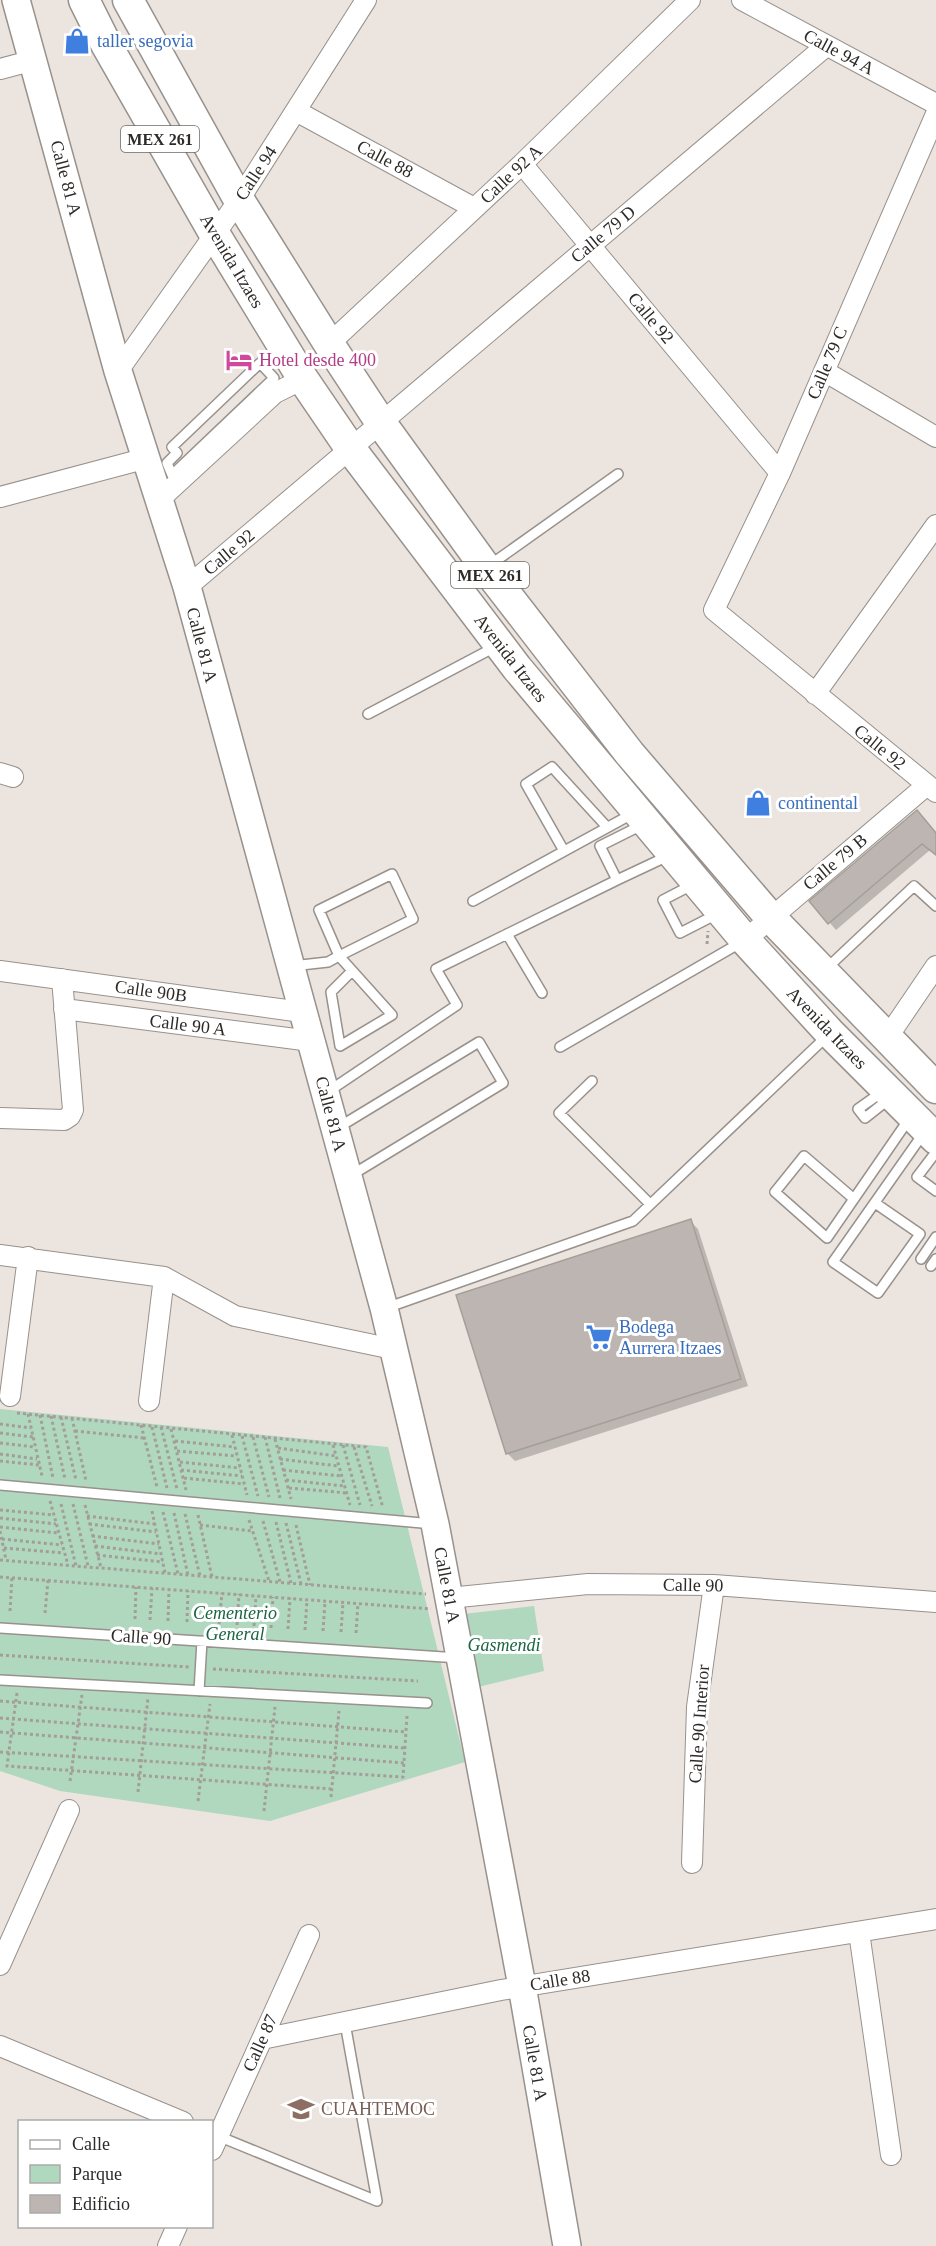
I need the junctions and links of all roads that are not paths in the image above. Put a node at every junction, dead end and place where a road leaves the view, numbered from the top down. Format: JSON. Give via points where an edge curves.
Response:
{"nodes":[{"id":1,"x":15,"y":0,"type":"edge"},
{"id":2,"x":84,"y":0,"type":"edge"},
{"id":3,"x":128,"y":0,"type":"edge"},
{"id":4,"x":366,"y":0,"type":"edge"},
{"id":5,"x":690,"y":0,"type":"edge"},
{"id":6,"x":742,"y":0,"type":"edge"},
{"id":7,"x":826,"y":46,"type":"junction"},
{"id":8,"x":34,"y":60,"type":"junction"},
{"id":9,"x":0,"y":69,"type":"edge"},
{"id":10,"x":936,"y":104,"type":"edge"},
{"id":11,"x":296,"y":111,"type":"junction"},
{"id":12,"x":936,"y":114,"type":"edge"},
{"id":13,"x":522,"y":164,"type":"junction"},
{"id":14,"x":239,"y":200,"type":"junction"},
{"id":15,"x":474,"y":208,"type":"junction"},
{"id":16,"x":214,"y":233,"type":"junction"},
{"id":17,"x":590,"y":244,"type":"junction"},
{"id":18,"x":329,"y":344,"type":"junction"},
{"id":19,"x":118,"y":371,"type":"junction"},
{"id":20,"x":824,"y":371,"type":"junction"},
{"id":21,"x":303,"y":379,"type":"junction"},
{"id":22,"x":264,"y":396,"type":"junction"},
{"id":23,"x":381,"y":423,"type":"junction"},
{"id":24,"x":936,"y":437,"type":"edge"},
{"id":25,"x":350,"y":448,"type":"junction"},
{"id":26,"x":147,"y":458,"type":"junction"},
{"id":27,"x":780,"y":473,"type":"junction"},
{"id":28,"x":618,"y":474,"type":"dead end"},
{"id":29,"x":0,"y":497,"type":"edge"},
{"id":30,"x":159,"y":500,"type":"junction"},
{"id":31,"x":936,"y":525,"type":"edge"},
{"id":32,"x":486,"y":568,"type":"junction"},
{"id":33,"x":187,"y":587,"type":"junction"},
{"id":34,"x":714,"y":610,"type":"joint"},
{"id":35,"x":544,"y":646,"type":"junction"},
{"id":36,"x":508,"y":656,"type":"junction"},
{"id":37,"x":815,"y":694,"type":"junction"},
{"id":38,"x":368,"y":714,"type":"dead end"},
{"id":39,"x":931,"y":789,"type":"edge"},
{"id":40,"x":642,"y":817,"type":"junction"},
{"id":41,"x":607,"y":827,"type":"junction"},
{"id":42,"x":564,"y":851,"type":"junction"},
{"id":43,"x":672,"y":853,"type":"junction"},
{"id":44,"x":617,"y":880,"type":"junction"},
{"id":45,"x":697,"y":883,"type":"junction"},
{"id":46,"x":473,"y":901,"type":"dead end"},
{"id":47,"x":936,"y":906,"type":"edge"},
{"id":48,"x":770,"y":917,"type":"junction"},
{"id":49,"x":715,"y":919,"type":"junction"},
{"id":50,"x":507,"y":934,"type":"junction"},
{"id":51,"x":745,"y":940,"type":"junction"},
{"id":52,"x":339,"y":956,"type":"junction"},
{"id":53,"x":290,"y":966,"type":"junction"},
{"id":54,"x":936,"y":966,"type":"edge"},
{"id":55,"x":0,"y":971,"type":"edge"},
{"id":56,"x":352,"y":971,"type":"junction"},
{"id":57,"x":824,"y":972,"type":"junction"},
{"id":58,"x":62,"y":979,"type":"junction"},
{"id":59,"x":542,"y":993,"type":"dead end"},
{"id":60,"x":64,"y":1009,"type":"junction"},
{"id":61,"x":302,"y":1012,"type":"junction"},
{"id":62,"x":830,"y":1033,"type":"junction"},
{"id":63,"x":887,"y":1038,"type":"junction"},
{"id":64,"x":311,"y":1041,"type":"junction"},
{"id":65,"x":560,"y":1047,"type":"dead end"},
{"id":66,"x":592,"y":1081,"type":"dead end"},
{"id":67,"x":936,"y":1088,"type":"edge"},
{"id":68,"x":325,"y":1094,"type":"junction"},
{"id":69,"x":0,"y":1118,"type":"edge"},
{"id":70,"x":918,"y":1118,"type":"edge"},
{"id":71,"x":335,"y":1130,"type":"junction"},
{"id":72,"x":348,"y":1178,"type":"junction"},
{"id":73,"x":936,"y":1191,"type":"edge"},
{"id":74,"x":854,"y":1199,"type":"junction"},
{"id":75,"x":875,"y":1203,"type":"junction"},
{"id":76,"x":650,"y":1204,"type":"junction"},
{"id":77,"x":936,"y":1237,"type":"edge"},
{"id":78,"x":0,"y":1255,"type":"edge"},
{"id":79,"x":28,"y":1257,"type":"junction"},
{"id":80,"x":921,"y":1259,"type":"dead end"},
{"id":81,"x":164,"y":1277,"type":"junction"},
{"id":82,"x":384,"y":1308,"type":"junction"},
{"id":83,"x":393,"y":1349,"type":"junction"},
{"id":84,"x":149,"y":1401,"type":"dead end"},
{"id":85,"x":10,"y":1404,"type":"road end"},
{"id":86,"x":0,"y":1485,"type":"edge"},
{"id":87,"x":435,"y":1524,"type":"junction"},
{"id":88,"x":714,"y":1585,"type":"junction"},
{"id":89,"x":437,"y":1600,"type":"junction"},
{"id":90,"x":936,"y":1602,"type":"edge"},
{"id":91,"x":0,"y":1628,"type":"edge"},
{"id":92,"x":202,"y":1641,"type":"junction"},
{"id":93,"x":461,"y":1658,"type":"junction"},
{"id":94,"x":0,"y":1680,"type":"edge"},
{"id":95,"x":199,"y":1691,"type":"junction"},
{"id":96,"x":427,"y":1703,"type":"dead end"},
{"id":97,"x":69,"y":1810,"type":"dead end"},
{"id":98,"x":692,"y":1863,"type":"dead end"},
{"id":99,"x":936,"y":1919,"type":"edge"},
{"id":100,"x":859,"y":1932,"type":"junction"},
{"id":101,"x":309,"y":1935,"type":"dead end"},
{"id":102,"x":0,"y":1965,"type":"edge"},
{"id":103,"x":522,"y":1986,"type":"junction"},
{"id":104,"x":345,"y":2023,"type":"junction"},
{"id":105,"x":262,"y":2039,"type":"junction"},
{"id":106,"x":0,"y":2046,"type":"edge"},
{"id":107,"x":181,"y":2120,"type":"edge"},
{"id":108,"x":214,"y":2140,"type":"edge"},
{"id":109,"x":891,"y":2155,"type":"dead end"},
{"id":110,"x":176,"y":2228,"type":"edge"},
{"id":111,"x":168,"y":2246,"type":"edge"},
{"id":112,"x":567,"y":2246,"type":"edge"}],
"edges":[{"from":1,"to":8,"type":"street","name":"Calle 81 A"},
{"from":2,"to":16,"type":"main road","name":"Avenida Itzaes","number":"MEX 261"},
{"from":3,"to":14,"type":"main road","name":"Avenida Itzaes","number":"MEX 261"},
{"from":4,"to":11,"type":"street","name":"Calle 94"},
{"from":5,"to":13,"type":"street","name":"Calle 92 A"},
{"from":6,"to":7,"type":"street","name":"Calle 94 A"},
{"from":7,"to":10,"type":"street","name":"Calle 94 A"},
{"from":7,"to":17,"type":"street","name":"Calle 79 D"},
{"from":8,"to":9,"type":"street"},
{"from":8,"to":19,"type":"street","name":"Calle 81 A"},
{"from":11,"to":14,"type":"street","name":"Calle 94"},
{"from":11,"to":15,"type":"street","name":"Calle 88"},
{"from":12,"to":20,"type":"street","name":"Calle 79 C"},
{"from":13,"to":15,"type":"street","name":"Calle 92 A"},
{"from":13,"to":17,"type":"street","name":"Calle 92"},
{"from":14,"to":16,"type":"street","name":"Calle 94"},
{"from":14,"to":18,"type":"main road","name":"Avenida Itzaes","number":"MEX 261"},
{"from":15,"to":18,"type":"street","name":"Calle 92 A"},
{"from":16,"to":19,"type":"street","name":"Calle 94"},
{"from":16,"to":21,"type":"main road","name":"Avenida Itzaes","number":"MEX 261"},
{"from":17,"to":23,"type":"street","name":"Calle 79 D"},
{"from":17,"to":27,"type":"street","name":"Calle 92"},
{"from":18,"to":23,"type":"main road","name":"Avenida Itzaes","number":"MEX 261"},
{"from":19,"to":26,"type":"street","name":"Calle 81 A"},
{"from":20,"to":24,"type":"street"},
{"from":20,"to":27,"type":"street","name":"Calle 79 C"},
{"from":21,"to":22,"type":"street"},
{"from":21,"to":25,"type":"main road","name":"Avenida Itzaes","number":"MEX 261"},
{"from":22,"to":22,"type":"lane","via":[[274,378],[260,363],[172,447],[177,453],[167,463],[172,475]]},
{"from":22,"to":30,"type":"street"},
{"from":23,"to":25,"type":"street","name":"Calle 92"},
{"from":23,"to":32,"type":"main road","name":"Avenida Itzaes","number":"MEX 261"},
{"from":25,"to":33,"type":"street","name":"Calle 92"},
{"from":25,"to":36,"type":"main road","name":"Avenida Itzaes","number":"MEX 261"},
{"from":26,"to":29,"type":"street"},
{"from":26,"to":30,"type":"street","name":"Calle 81 A"},
{"from":27,"to":34,"type":"street","name":"Calle 79 C"},
{"from":28,"to":32,"type":"lane"},
{"from":30,"to":33,"type":"street","name":"Calle 81 A"},
{"from":31,"to":37,"type":"street"},
{"from":32,"to":35,"type":"main road","name":"Avenida Itzaes","number":"MEX 261"},
{"from":33,"to":53,"type":"street","name":"Calle 81 A"},
{"from":34,"to":37,"type":"street","name":"Calle 92"},
{"from":35,"to":36,"type":"main road"},
{"from":35,"to":48,"type":"main road","name":"Avenida Itzaes","number":"MEX 261","via":[[630,754]]},
{"from":36,"to":38,"type":"lane"},
{"from":36,"to":40,"type":"main road","name":"Avenida Itzaes","number":"MEX 261"},
{"from":37,"to":39,"type":"street","name":"Calle 92"},
{"from":39,"to":48,"type":"street","name":"Calle 79 B"},
{"from":40,"to":41,"type":"lane"},
{"from":40,"to":43,"type":"main road","name":"Avenida Itzaes","number":"MEX 261"},
{"from":40,"to":44,"type":"lane","via":[[600,846]]},
{"from":41,"to":42,"type":"lane"},
{"from":41,"to":42,"type":"lane","via":[[552,767],[526,784]]},
{"from":42,"to":46,"type":"lane"},
{"from":43,"to":44,"type":"lane"},
{"from":43,"to":45,"type":"main road","name":"Avenida Itzaes","number":"MEX 261"},
{"from":44,"to":50,"type":"lane"},
{"from":45,"to":49,"type":"main road","name":"Avenida Itzaes","number":"MEX 261"},
{"from":45,"to":49,"type":"lane","via":[[663,900],[680,933]]},
{"from":47,"to":57,"type":"lane","via":[[914,886]]},
{"from":48,"to":51,"type":"street","name":"Calle 79 B"},
{"from":48,"to":57,"type":"main road","name":"Avenida Itzaes","number":"MEX 261"},
{"from":49,"to":51,"type":"main road","name":"Avenida Itzaes","number":"MEX 261"},
{"from":50,"to":59,"type":"lane"},
{"from":50,"to":68,"type":"lane","via":[[436,969],[457,1005]]},
{"from":51,"to":62,"type":"main road","name":"Avenida Itzaes","number":"MEX 261"},
{"from":51,"to":65,"type":"lane"},
{"from":52,"to":52,"type":"lane","via":[[413,919],[392,874],[319,910]]},
{"from":52,"to":53,"type":"lane","via":[[328,962]]},
{"from":52,"to":56,"type":"lane"},
{"from":53,"to":61,"type":"street","name":"Calle 81 A"},
{"from":54,"to":63,"type":"street"},
{"from":55,"to":58,"type":"street","name":"Calle 90B"},
{"from":56,"to":56,"type":"lane","via":[[392,1015],[340,1046],[331,992]]},
{"from":57,"to":63,"type":"main road","name":"Avenida Itzaes","number":"MEX 261"},
{"from":58,"to":60,"type":"street"},
{"from":58,"to":61,"type":"street","name":"Calle 90B"},
{"from":60,"to":64,"type":"street","name":"Calle 90 A"},
{"from":60,"to":69,"type":"street","via":[[73,1110],[70,1116],[64,1120]]},
{"from":61,"to":64,"type":"street","name":"Calle 81 A"},
{"from":62,"to":70,"type":"main road","name":"Avenida Itzaes","number":"MEX 261"},
{"from":62,"to":76,"type":"lane"},
{"from":63,"to":67,"type":"main road","name":"Avenida Itzaes","number":"MEX 261"},
{"from":64,"to":68,"type":"street","name":"Calle 81 A"},
{"from":66,"to":76,"type":"lane","via":[[558,1113]]},
{"from":68,"to":71,"type":"street","name":"Calle 81 A"},
{"from":70,"to":73,"type":"lane","via":[[917,1177]]},
{"from":70,"to":74,"type":"lane"},
{"from":70,"to":75,"type":"lane"},
{"from":71,"to":72,"type":"street","name":"Calle 81 A"},
{"from":71,"to":72,"type":"lane","via":[[478,1042],[503,1083]]},
{"from":72,"to":82,"type":"street","name":"Calle 81 A"},
{"from":74,"to":74,"type":"lane","via":[[827,1238],[775,1192],[804,1156]]},
{"from":75,"to":75,"type":"lane","via":[[833,1262],[878,1293],[920,1234]]},
{"from":76,"to":82,"type":"lane","via":[[633,1221]]},
{"from":77,"to":80,"type":"lane"},
{"from":78,"to":79,"type":"street"},
{"from":79,"to":81,"type":"street"},
{"from":79,"to":85,"type":"street"},
{"from":81,"to":83,"type":"street","via":[[235,1316]]},
{"from":81,"to":84,"type":"street"},
{"from":82,"to":83,"type":"street","name":"Calle 81 A"},
{"from":83,"to":87,"type":"street","name":"Calle 81 A"},
{"from":86,"to":87,"type":"lane"},
{"from":87,"to":89,"type":"street","name":"Calle 81 A"},
{"from":88,"to":89,"type":"street","name":"Calle 90","via":[[588,1584]]},
{"from":88,"to":90,"type":"street","name":"Calle 90"},
{"from":88,"to":98,"type":"street","name":"Calle 90 Interior","via":[[697,1707]]},
{"from":89,"to":93,"type":"street","name":"Calle 81 A"},
{"from":91,"to":92,"type":"lane","name":"Calle 90"},
{"from":92,"to":93,"type":"lane","name":"Calle 90"},
{"from":92,"to":95,"type":"lane"},
{"from":93,"to":103,"type":"street","name":"Calle 81 A"},
{"from":94,"to":95,"type":"lane"},
{"from":95,"to":96,"type":"lane"},
{"from":97,"to":102,"type":"street"},
{"from":99,"to":100,"type":"street","name":"Calle 88"},
{"from":100,"to":103,"type":"street","name":"Calle 88"},
{"from":100,"to":109,"type":"street"},
{"from":101,"to":105,"type":"street","name":"Calle 87"},
{"from":103,"to":104,"type":"street","name":"Calle 88"},
{"from":103,"to":112,"type":"street","name":"Calle 81 A"},
{"from":104,"to":105,"type":"street","name":"Calle 88"},
{"from":104,"to":108,"type":"lane","via":[[377,2201]]},
{"from":105,"to":108,"type":"street","name":"Calle 87"},
{"from":106,"to":107,"type":"street"},
{"from":110,"to":111,"type":"street"}]}
